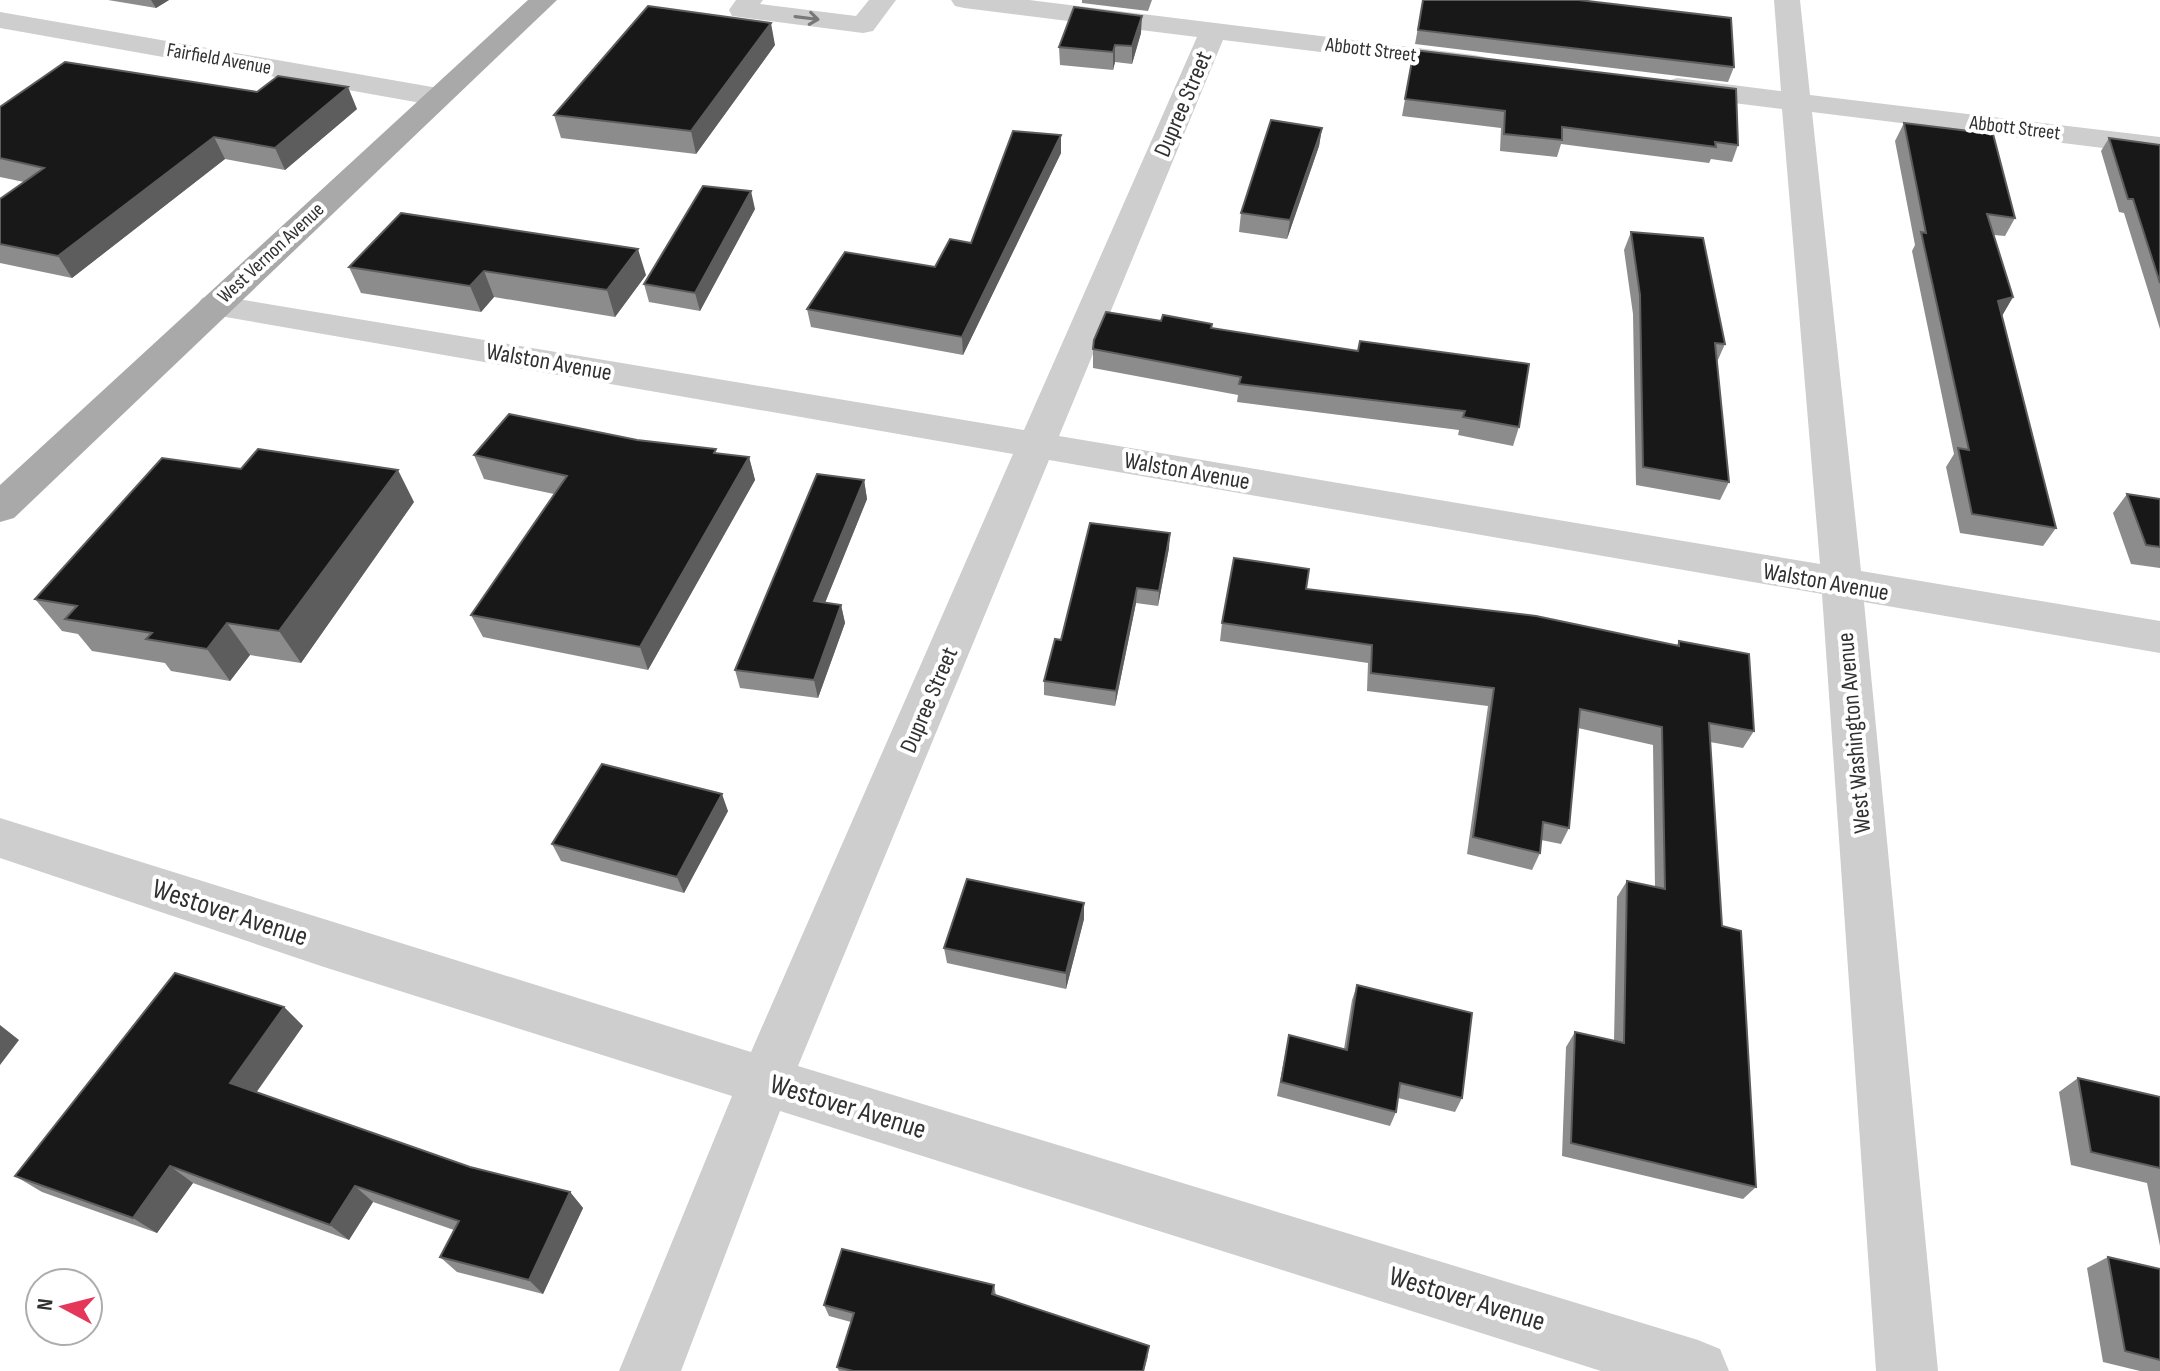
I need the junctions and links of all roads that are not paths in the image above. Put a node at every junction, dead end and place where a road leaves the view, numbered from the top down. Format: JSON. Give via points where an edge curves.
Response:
{"nodes":[{"id":1,"x":544,"y":0,"type":"edge"},
{"id":2,"x":750,"y":0,"type":"edge"},
{"id":3,"x":883,"y":0,"type":"edge"},
{"id":4,"x":964,"y":0,"type":"edge"},
{"id":5,"x":1787,"y":0,"type":"edge"},
{"id":6,"x":0,"y":20,"type":"edge"},
{"id":7,"x":1213,"y":31,"type":"junction"},
{"id":8,"x":1497,"y":66,"type":"edge"},
{"id":9,"x":1654,"y":85,"type":"edge"},
{"id":10,"x":438,"y":97,"type":"junction"},
{"id":11,"x":1796,"y":102,"type":"junction"},
{"id":12,"x":2160,"y":146,"type":"edge"},
{"id":13,"x":214,"y":305,"type":"junction"},
{"id":14,"x":1039,"y":445,"type":"junction"},
{"id":15,"x":4,"y":500,"type":"edge"},
{"id":16,"x":1842,"y":585,"type":"junction"},
{"id":17,"x":2160,"y":637,"type":"edge"},
{"id":18,"x":0,"y":838,"type":"edge"},
{"id":19,"x":765,"y":1081,"type":"junction"},
{"id":20,"x":650,"y":1371,"type":"edge"},
{"id":21,"x":1698,"y":1371,"type":"edge"},
{"id":22,"x":1907,"y":1371,"type":"edge"}],
"edges":[{"from":1,"to":10,"type":"main road","name":"West Vernon Avenue"},
{"from":2,"to":3,"type":"street","one_way":true,"via":[[742,10],[863,25]]},
{"from":4,"to":7,"type":"street","name":"Abbott Street"},
{"from":5,"to":11,"type":"street","name":"West Washington Avenue"},
{"from":6,"to":10,"type":"street","name":"Fairfield Avenue"},
{"from":7,"to":8,"type":"street","name":"Abbott Street"},
{"from":7,"to":14,"type":"street","name":"Dupree Street"},
{"from":9,"to":11,"type":"street","name":"Abbott Street"},
{"from":10,"to":13,"type":"main road","name":"West Vernon Avenue"},
{"from":11,"to":12,"type":"street","name":"Abbott Street"},
{"from":11,"to":16,"type":"street","name":"West Washington Avenue"},
{"from":13,"to":14,"type":"street","name":"Walston Avenue"},
{"from":13,"to":15,"type":"main road","name":"West Vernon Avenue"},
{"from":14,"to":16,"type":"street","name":"Walston Avenue"},
{"from":14,"to":19,"type":"street","name":"Dupree Street"},
{"from":16,"to":17,"type":"street","name":"Walston Avenue"},
{"from":16,"to":22,"type":"street","name":"West Washington Avenue"},
{"from":18,"to":19,"type":"street","name":"Westover Avenue"},
{"from":19,"to":20,"type":"street","name":"Dupree Street"},
{"from":19,"to":21,"type":"street","name":"Westover Avenue"}]}
